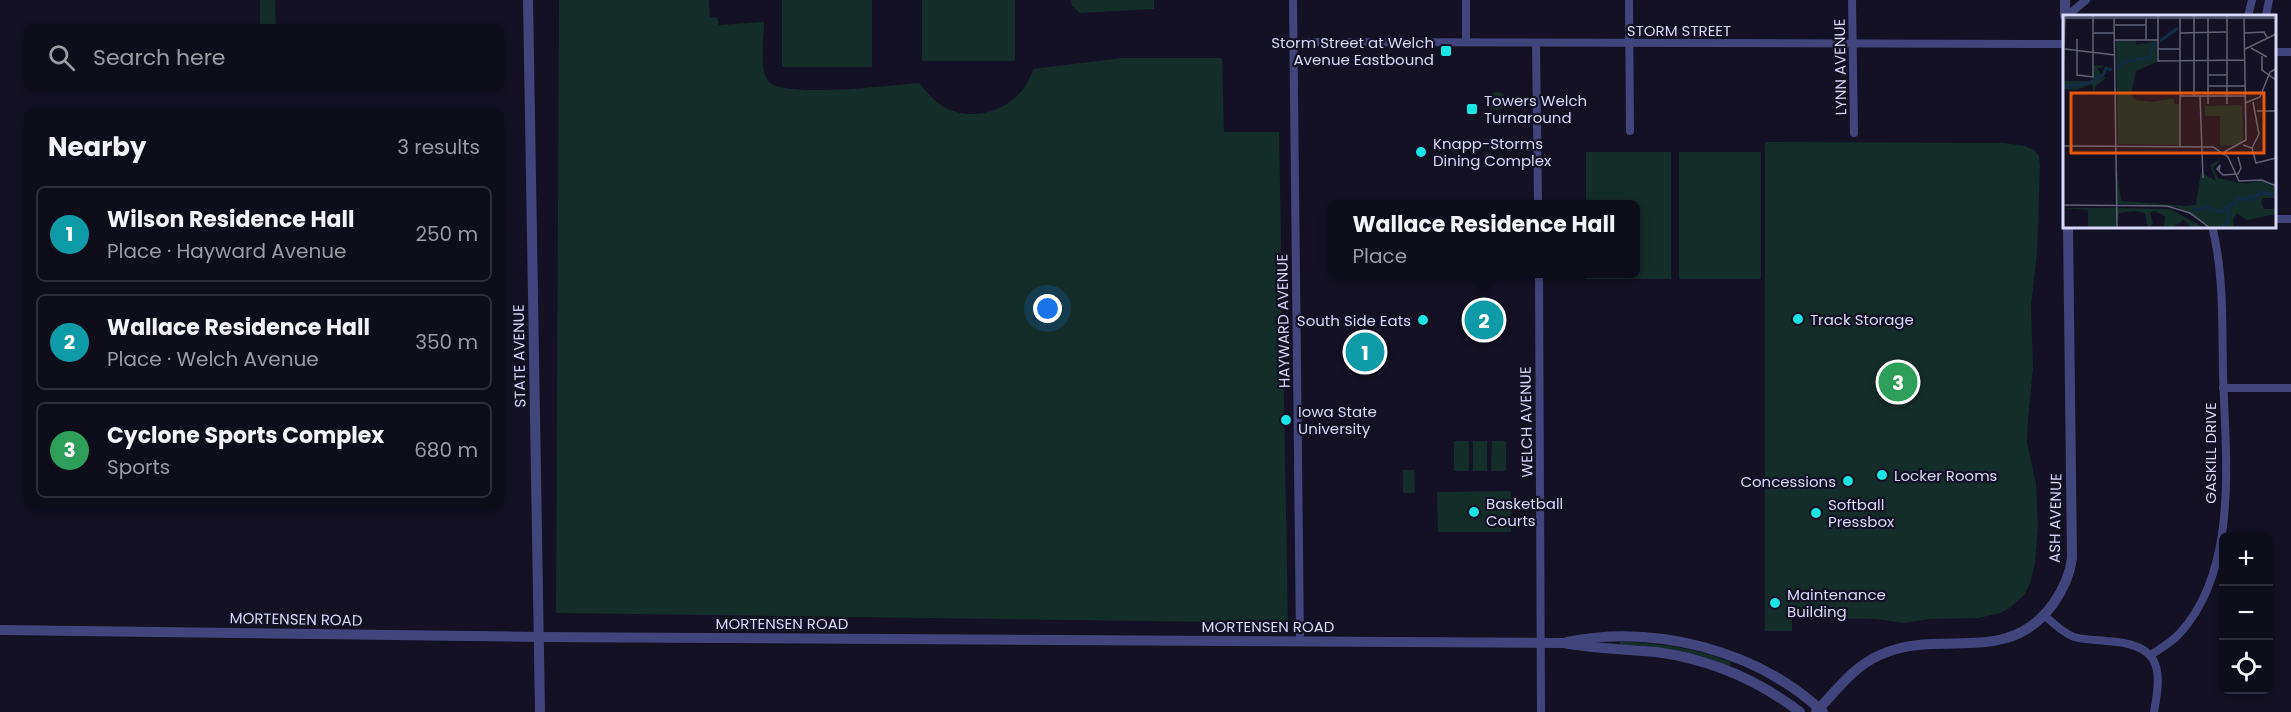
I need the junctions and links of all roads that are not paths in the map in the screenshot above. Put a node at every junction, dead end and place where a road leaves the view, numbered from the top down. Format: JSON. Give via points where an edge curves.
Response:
{"nodes":[{"id":1,"x":528,"y":0,"type":"edge"},
{"id":2,"x":1293,"y":0,"type":"edge"},
{"id":3,"x":1466,"y":0,"type":"edge"},
{"id":4,"x":1629,"y":0,"type":"edge"},
{"id":5,"x":1852,"y":0,"type":"edge"},
{"id":6,"x":2065,"y":0,"type":"edge"},
{"id":7,"x":2086,"y":0,"type":"edge"},
{"id":8,"x":2252,"y":0,"type":"edge"},
{"id":9,"x":2269,"y":0,"type":"edge"},
{"id":10,"x":2066,"y":15,"type":"edge"},
{"id":11,"x":2067,"y":15,"type":"edge"},
{"id":12,"x":2248,"y":15,"type":"edge"},
{"id":13,"x":2266,"y":15,"type":"edge"},
{"id":14,"x":1294,"y":42,"type":"junction"},
{"id":15,"x":1466,"y":42,"type":"junction"},
{"id":16,"x":1536,"y":43,"type":"junction"},
{"id":17,"x":1630,"y":44,"type":"junction"},
{"id":18,"x":1853,"y":44,"type":"junction"},
{"id":19,"x":2063,"y":44,"type":"edge"},
{"id":20,"x":1630,"y":131,"type":"dead end"},
{"id":21,"x":1854,"y":133,"type":"dead end"},
{"id":22,"x":1538,"y":200,"type":"edge"},
{"id":23,"x":2068,"y":228,"type":"edge"},
{"id":24,"x":2212,"y":228,"type":"edge"},
{"id":25,"x":1539,"y":278,"type":"edge"},
{"id":26,"x":2223,"y":388,"type":"junction"},
{"id":27,"x":2291,"y":388,"type":"edge"},
{"id":28,"x":2044,"y":615,"type":"junction"},
{"id":29,"x":0,"y":630,"type":"edge"},
{"id":30,"x":539,"y":637,"type":"junction"},
{"id":31,"x":1300,"y":641,"type":"junction"},
{"id":32,"x":1541,"y":642,"type":"junction"},
{"id":33,"x":1564,"y":643,"type":"junction"},
{"id":34,"x":2151,"y":655,"type":"junction"},
{"id":35,"x":1819,"y":711,"type":"edge"},
{"id":36,"x":540,"y":712,"type":"edge"},
{"id":37,"x":1541,"y":712,"type":"edge"},
{"id":38,"x":1800,"y":712,"type":"edge"},
{"id":39,"x":2154,"y":712,"type":"edge"}],
"edges":[{"from":1,"to":30,"type":"street","name":"STATE AVENUE"},
{"from":2,"to":14,"type":"street","name":"HAYWARD AVENUE"},
{"from":3,"to":15,"type":"street"},
{"from":4,"to":17,"type":"street"},
{"from":5,"to":18,"type":"street","name":"LYNN AVENUE"},
{"from":6,"to":10,"type":"street"},
{"from":7,"to":11,"type":"street"},
{"from":8,"to":12,"type":"street"},
{"from":9,"to":13,"type":"street"},
{"from":14,"to":15,"type":"street","name":"STORM STREET"},
{"from":14,"to":31,"type":"street","name":"HAYWARD AVENUE"},
{"from":15,"to":16,"type":"street","name":"STORM STREET"},
{"from":16,"to":17,"type":"street","name":"STORM STREET"},
{"from":16,"to":22,"type":"street"},
{"from":17,"to":18,"type":"street","name":"STORM STREET"},
{"from":17,"to":20,"type":"street"},
{"from":18,"to":19,"type":"street","name":"STORM STREET"},
{"from":18,"to":21,"type":"street","name":"LYNN AVENUE"},
{"from":23,"to":28,"type":"street","name":"ASH AVENUE","via":[[2072,558],[2064,586]]},
{"from":24,"to":26,"type":"street","name":"GASKILL DRIVE","via":[[2219,272]]},
{"from":25,"to":32,"type":"street","name":"WELCH AVENUE"},
{"from":26,"to":27,"type":"street"},
{"from":26,"to":34,"type":"street","name":"GASKILL DRIVE","via":[[2225,495],[2214,565],[2187,625]]},
{"from":28,"to":34,"type":"street","via":[[2074,637],[2126,642]]},
{"from":28,"to":35,"type":"street","name":"ASH AVENUE","via":[[2025,630],[1998,641],[1915,645],[1880,654],[1853,674]]},
{"from":29,"to":30,"type":"street","name":"MORTENSEN ROAD"},
{"from":30,"to":31,"type":"street","name":"MORTENSEN ROAD"},
{"from":30,"to":36,"type":"street","name":"STATE AVENUE"},
{"from":31,"to":32,"type":"street","name":"MORTENSEN ROAD"},
{"from":32,"to":33,"type":"street","name":"MORTENSEN ROAD"},
{"from":32,"to":37,"type":"street","name":"WELCH AVENUE"},
{"from":33,"to":35,"type":"street","name":"MORTENSEN ROAD","via":[[1602,636],[1632,636],[1712,650],[1744,661],[1794,690]]},
{"from":33,"to":38,"type":"street","name":"MORTENSEN ROAD","via":[[1680,656],[1739,675]]},
{"from":34,"to":39,"type":"street","via":[[2159,678]]}]}
